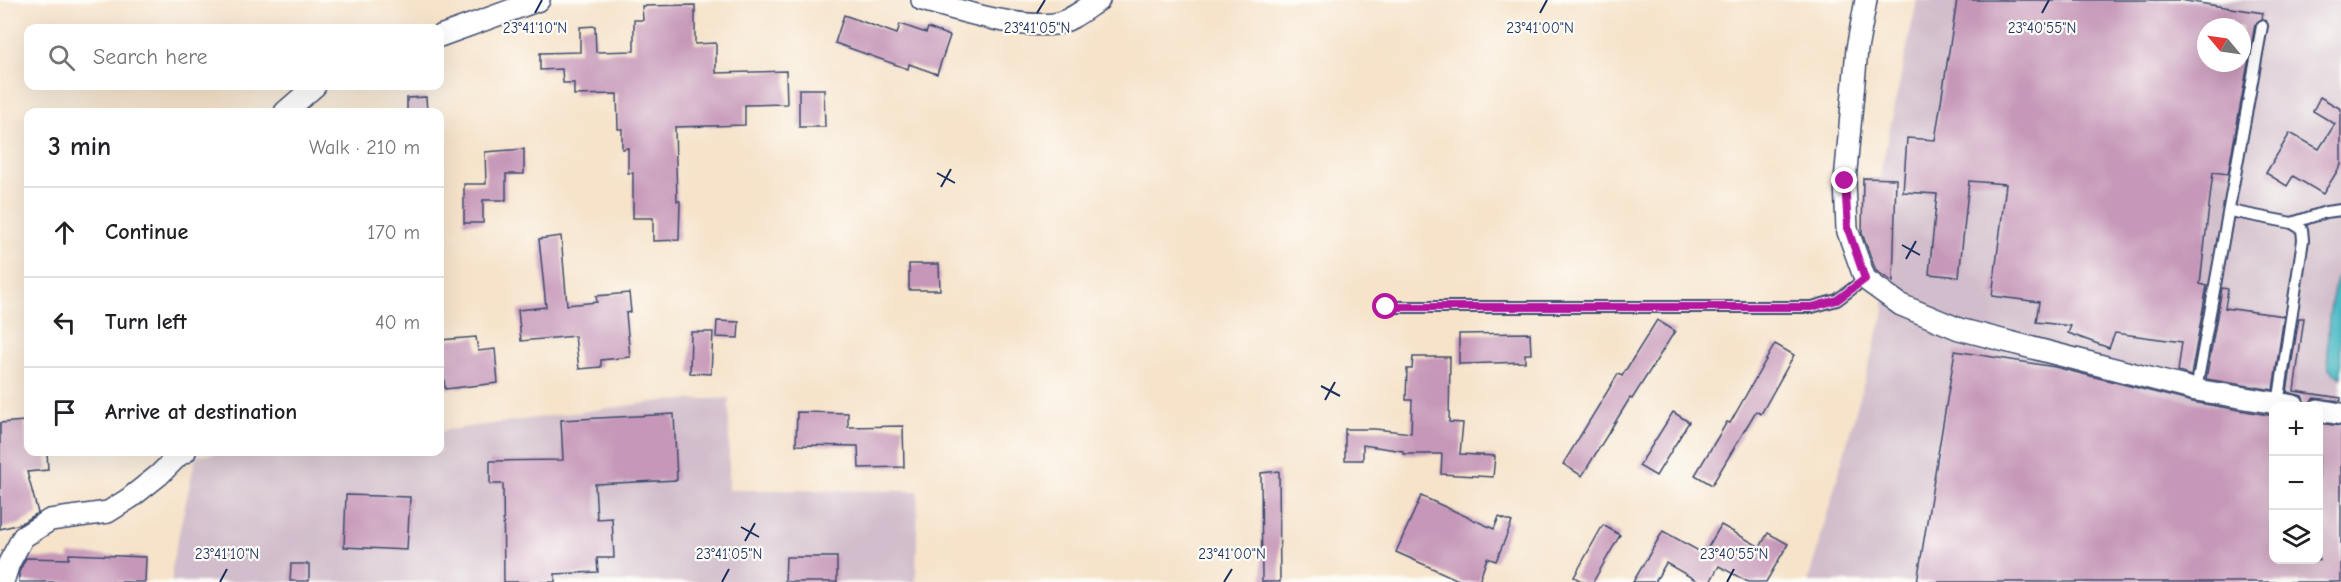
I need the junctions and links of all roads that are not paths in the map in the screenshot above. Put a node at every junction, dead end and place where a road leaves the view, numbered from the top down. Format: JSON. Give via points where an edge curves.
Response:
{"nodes":[{"id":1,"x":539,"y":0,"type":"edge"},
{"id":2,"x":922,"y":0,"type":"edge"},
{"id":3,"x":1099,"y":0,"type":"edge"},
{"id":4,"x":1866,"y":0,"type":"edge"},
{"id":5,"x":2262,"y":26,"type":"dead end"},
{"id":6,"x":444,"y":35,"type":"edge"},
{"id":7,"x":310,"y":90,"type":"edge"},
{"id":8,"x":290,"y":108,"type":"edge"},
{"id":9,"x":2341,"y":210,"type":"edge"},
{"id":10,"x":2230,"y":211,"type":"junction"},
{"id":11,"x":2292,"y":223,"type":"junction"},
{"id":12,"x":1865,"y":279,"type":"junction"},
{"id":13,"x":1386,"y":307,"type":"dead end"},
{"id":14,"x":2196,"y":390,"type":"junction"},
{"id":15,"x":2269,"y":402,"type":"edge"},
{"id":16,"x":2286,"y":402,"type":"edge"},
{"id":17,"x":2323,"y":411,"type":"edge"},
{"id":18,"x":2341,"y":414,"type":"edge"},
{"id":19,"x":180,"y":456,"type":"edge"},
{"id":20,"x":3,"y":582,"type":"edge"}],
"edges":[{"from":1,"to":6,"type":"street"},
{"from":2,"to":3,"type":"street","via":[[978,16],[1055,24]]},
{"from":4,"to":12,"type":"street","via":[[1857,49],[1845,181],[1848,229]]},
{"from":5,"to":10,"type":"lane"},
{"from":7,"to":8,"type":"street"},
{"from":9,"to":11,"type":"lane"},
{"from":10,"to":11,"type":"lane"},
{"from":10,"to":14,"type":"lane"},
{"from":11,"to":16,"type":"lane","via":[[2302,229],[2304,240]]},
{"from":12,"to":13,"type":"lane","via":[[1837,300],[1812,307]]},
{"from":12,"to":14,"type":"street","via":[[1901,305],[1959,329]]},
{"from":14,"to":15,"type":"street"},
{"from":17,"to":18,"type":"street"},
{"from":19,"to":20,"type":"street","via":[[108,512],[50,519],[23,537]]}]}
